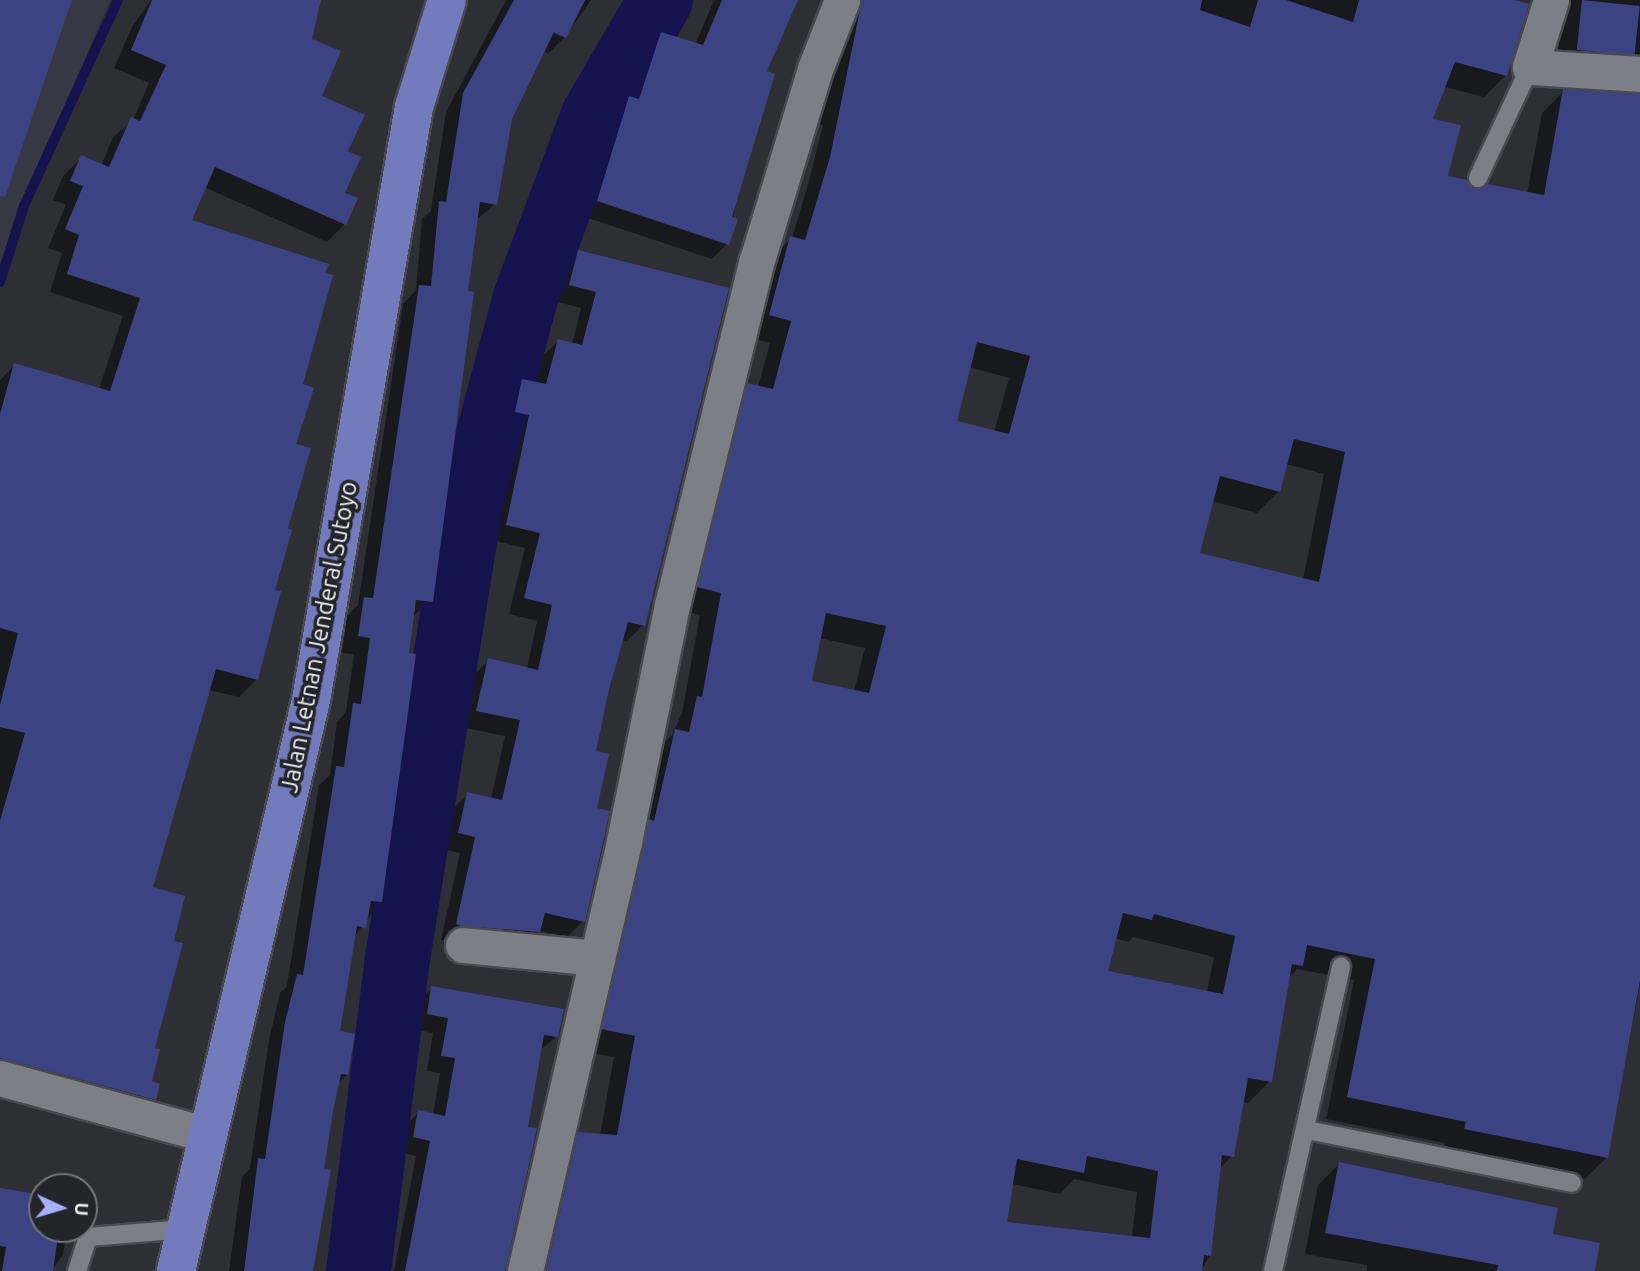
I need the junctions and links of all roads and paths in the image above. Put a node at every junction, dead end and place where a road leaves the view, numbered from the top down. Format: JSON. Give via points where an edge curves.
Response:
{"nodes":[{"id":1,"x":447,"y":0,"type":"edge"},
{"id":2,"x":842,"y":0,"type":"edge"},
{"id":3,"x":1550,"y":0,"type":"edge"},
{"id":4,"x":1530,"y":67,"type":"junction"},
{"id":5,"x":1640,"y":74,"type":"edge"},
{"id":6,"x":1478,"y":178,"type":"dead end"},
{"id":7,"x":463,"y":945,"type":"dead end"},
{"id":8,"x":597,"y":958,"type":"junction"},
{"id":9,"x":1341,"y":967,"type":"dead end"},
{"id":10,"x":0,"y":1078,"type":"edge"},
{"id":11,"x":1307,"y":1129,"type":"junction"},
{"id":12,"x":208,"y":1135,"type":"junction"},
{"id":13,"x":1572,"y":1183,"type":"dead end"},
{"id":14,"x":186,"y":1229,"type":"junction"},
{"id":15,"x":77,"y":1271,"type":"edge"},
{"id":16,"x":176,"y":1271,"type":"edge"},
{"id":17,"x":525,"y":1271,"type":"edge"},
{"id":18,"x":1273,"y":1271,"type":"edge"}],
"edges":[{"from":1,"to":12,"type":"highway","name":"Jalan Letnan Jenderal Sutoyo","via":[[414,107],[311,700]]},
{"from":2,"to":8,"type":"street","via":[[757,260],[672,605]]},
{"from":3,"to":4,"type":"street"},
{"from":4,"to":5,"type":"street"},
{"from":4,"to":6,"type":"lane"},
{"from":7,"to":8,"type":"street"},
{"from":8,"to":17,"type":"street"},
{"from":9,"to":11,"type":"lane"},
{"from":10,"to":12,"type":"street"},
{"from":11,"to":13,"type":"lane"},
{"from":11,"to":18,"type":"lane"},
{"from":12,"to":14,"type":"highway","name":"Jalan Letnan Jenderal Sutoyo"},
{"from":14,"to":15,"type":"lane","via":[[88,1237]]},
{"from":14,"to":16,"type":"highway","name":"Jalan Letnan Jenderal Sutoyo"}]}
